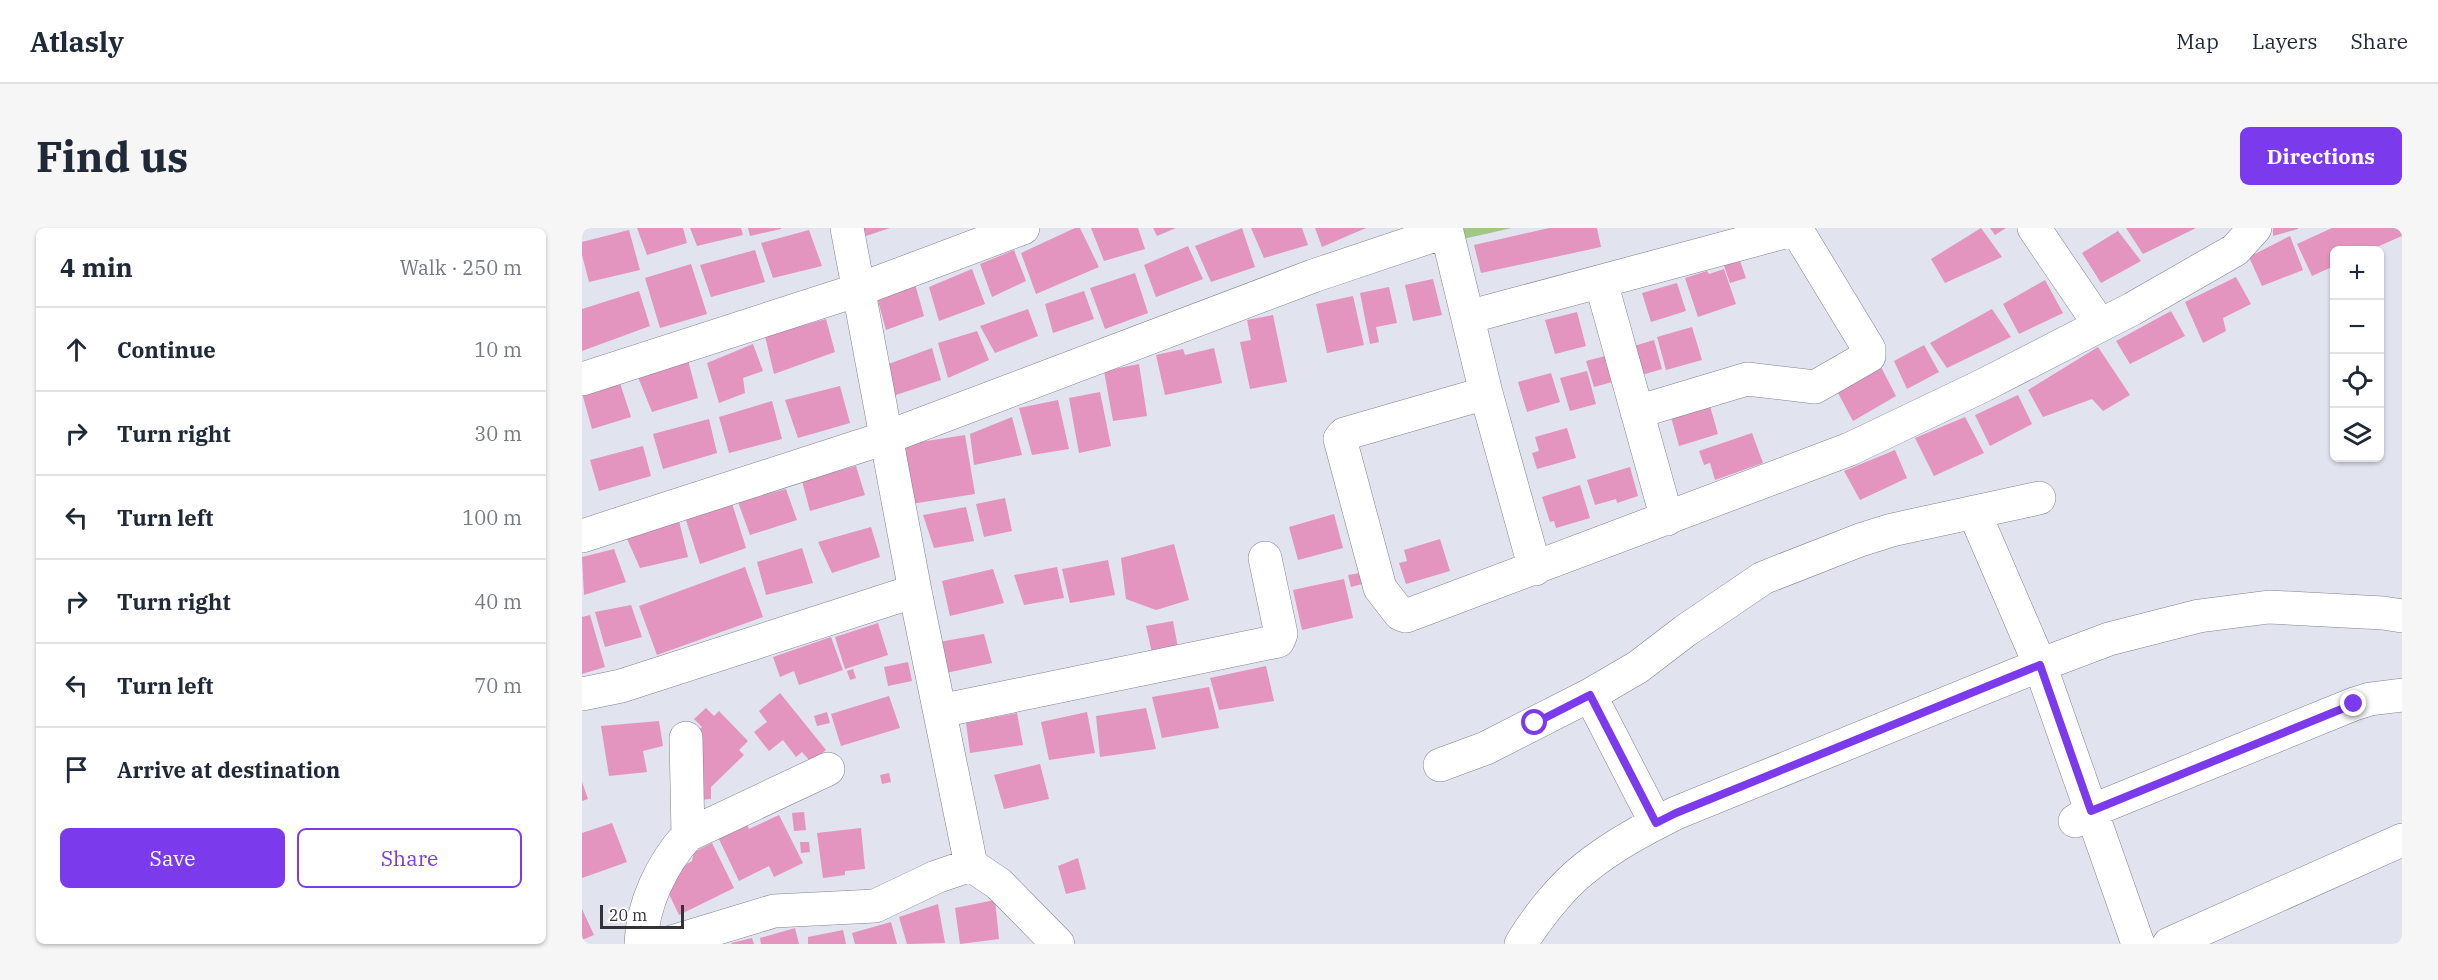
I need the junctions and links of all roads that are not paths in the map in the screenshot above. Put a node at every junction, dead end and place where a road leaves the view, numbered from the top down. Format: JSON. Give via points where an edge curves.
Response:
{"nodes":[{"id":1,"x":846,"y":228,"type":"edge"},
{"id":2,"x":1023,"y":228,"type":"edge"},
{"id":3,"x":2034,"y":228,"type":"edge"},
{"id":4,"x":2255,"y":228,"type":"edge"},
{"id":5,"x":1447,"y":230,"type":"edge"},
{"id":6,"x":1601,"y":282,"type":"junction"},
{"id":7,"x":858,"y":290,"type":"junction"},
{"id":8,"x":1468,"y":317,"type":"junction"},
{"id":9,"x":2100,"y":325,"type":"junction"},
{"id":10,"x":582,"y":379,"type":"edge"},
{"id":11,"x":1486,"y":393,"type":"junction"},
{"id":12,"x":1637,"y":412,"type":"junction"},
{"id":13,"x":885,"y":438,"type":"junction"},
{"id":14,"x":2039,"y":498,"type":"dead end"},
{"id":15,"x":1974,"y":512,"type":"junction"},
{"id":16,"x":1667,"y":519,"type":"junction"},
{"id":17,"x":582,"y":536,"type":"edge"},
{"id":18,"x":1265,"y":558,"type":"dead end"},
{"id":19,"x":1535,"y":569,"type":"junction"},
{"id":20,"x":915,"y":591,"type":"junction"},
{"id":21,"x":2402,"y":616,"type":"edge"},
{"id":22,"x":2040,"y":665,"type":"junction"},
{"id":23,"x":582,"y":694,"type":"edge"},
{"id":24,"x":1590,"y":695,"type":"junction"},
{"id":25,"x":2402,"y":695,"type":"edge"},
{"id":26,"x":940,"y":711,"type":"junction"},
{"id":27,"x":686,"y":738,"type":"dead end"},
{"id":28,"x":1440,"y":765,"type":"dead end"},
{"id":29,"x":828,"y":769,"type":"dead end"},
{"id":30,"x":2083,"y":816,"type":"junction"},
{"id":31,"x":1656,"y":823,"type":"junction"},
{"id":32,"x":688,"y":835,"type":"junction"},
{"id":33,"x":2402,"y":840,"type":"edge"},
{"id":34,"x":971,"y":865,"type":"junction"},
{"id":35,"x":641,"y":944,"type":"edge"},
{"id":36,"x":665,"y":944,"type":"edge"},
{"id":37,"x":1058,"y":944,"type":"edge"},
{"id":38,"x":1521,"y":944,"type":"edge"},
{"id":39,"x":2138,"y":944,"type":"edge"},
{"id":40,"x":2169,"y":944,"type":"edge"}],
"edges":[{"from":1,"to":7,"type":"street"},
{"from":2,"to":7,"type":"street"},
{"from":3,"to":9,"type":"street"},
{"from":4,"to":9,"type":"street","via":[[2235,250]]},
{"from":5,"to":8,"type":"street"},
{"from":5,"to":13,"type":"street","via":[[1313,276]]},
{"from":6,"to":8,"type":"street"},
{"from":6,"to":12,"type":"street"},
{"from":6,"to":12,"type":"street","via":[[1792,230],[1798,232],[1869,349],[1869,356],[1815,387],[1747,379]]},
{"from":7,"to":10,"type":"street"},
{"from":7,"to":13,"type":"street"},
{"from":8,"to":11,"type":"street"},
{"from":9,"to":16,"type":"street","via":[[1850,449]]},
{"from":11,"to":19,"type":"street"},
{"from":11,"to":19,"type":"street","via":[[1344,434],[1340,439],[1380,588],[1400,614],[1406,616]]},
{"from":12,"to":16,"type":"street"},
{"from":13,"to":17,"type":"street"},
{"from":13,"to":20,"type":"street"},
{"from":14,"to":15,"type":"street"},
{"from":15,"to":22,"type":"street"},
{"from":15,"to":24,"type":"street","via":[[1892,530],[1762,578],[1638,667]]},
{"from":16,"to":19,"type":"street"},
{"from":18,"to":26,"type":"street","via":[[1281,634],[1278,641]]},
{"from":20,"to":23,"type":"street","via":[[621,686]]},
{"from":20,"to":26,"type":"street"},
{"from":21,"to":22,"type":"street","via":[[2269,607],[2199,616],[2109,639]]},
{"from":22,"to":30,"type":"street"},
{"from":22,"to":31,"type":"street"},
{"from":24,"to":28,"type":"street","via":[[1486,748]]},
{"from":24,"to":31,"type":"street"},
{"from":25,"to":30,"type":"street","via":[[2354,704]]},
{"from":26,"to":34,"type":"street"},
{"from":27,"to":32,"type":"street"},
{"from":29,"to":32,"type":"street"},
{"from":30,"to":39,"type":"street"},
{"from":31,"to":38,"type":"street","via":[[1583,869],[1532,925]]},
{"from":32,"to":35,"type":"street","via":[[651,896]]},
{"from":33,"to":40,"type":"street"},
{"from":34,"to":36,"type":"street","via":[[875,906],[774,911]]},
{"from":34,"to":37,"type":"street","via":[[999,884]]}]}
